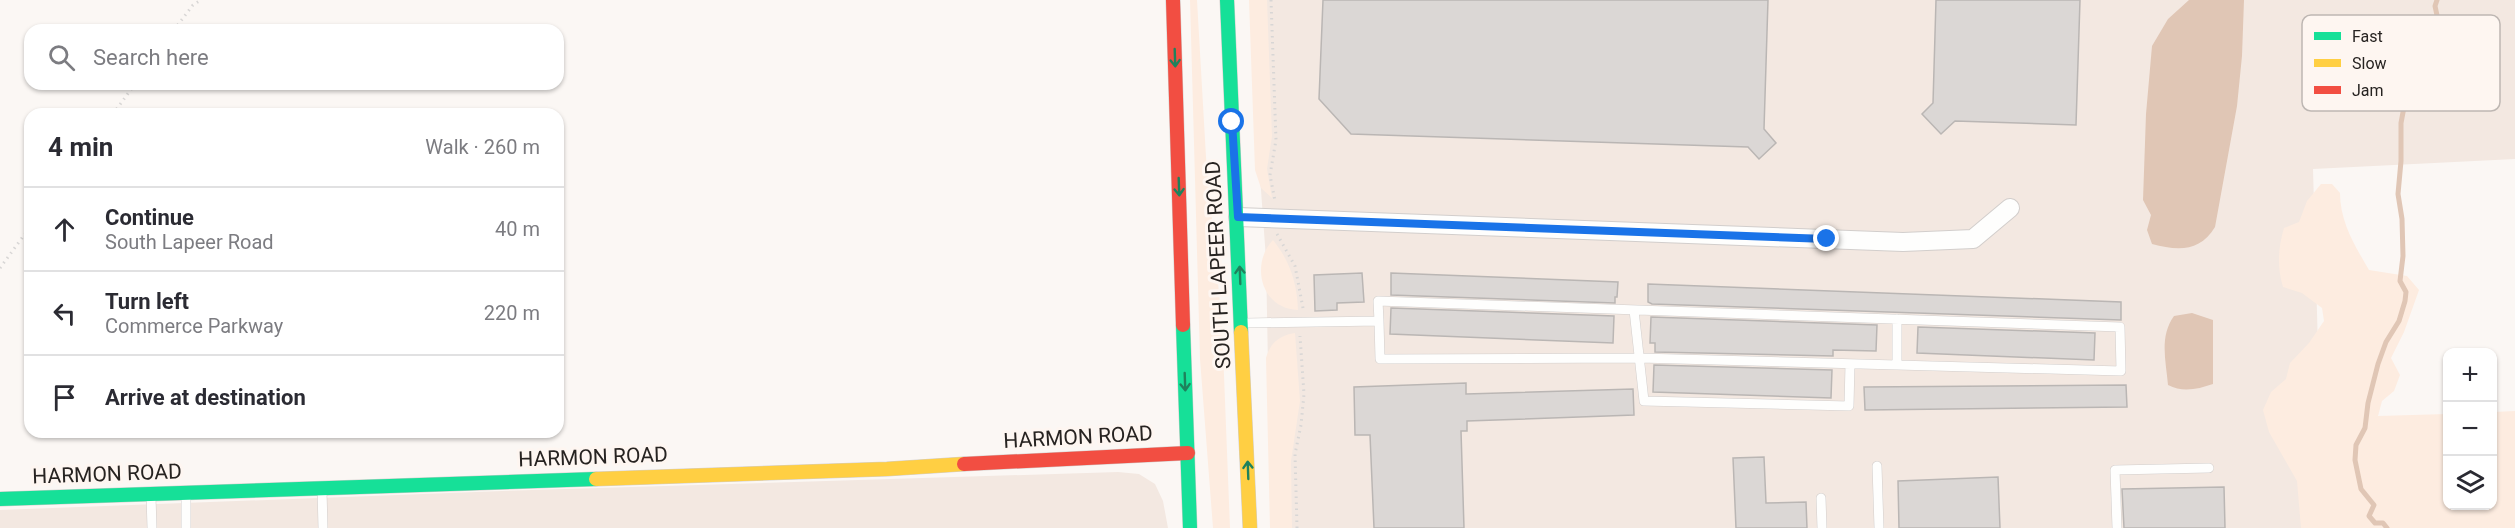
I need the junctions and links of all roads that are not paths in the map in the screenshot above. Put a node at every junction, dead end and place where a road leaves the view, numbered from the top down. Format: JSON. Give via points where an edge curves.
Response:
{"nodes":[{"id":1,"x":1173,"y":0,"type":"edge"},
{"id":2,"x":1227,"y":0,"type":"edge"},
{"id":3,"x":2010,"y":208,"type":"dead end"},
{"id":4,"x":1238,"y":217,"type":"junction"},
{"id":5,"x":1634,"y":310,"type":"junction"},
{"id":6,"x":1897,"y":319,"type":"junction"},
{"id":7,"x":1379,"y":321,"type":"junction"},
{"id":8,"x":1242,"y":323,"type":"junction"},
{"id":9,"x":1640,"y":358,"type":"junction"},
{"id":10,"x":1850,"y":364,"type":"junction"},
{"id":11,"x":1897,"y":365,"type":"junction"},
{"id":12,"x":1188,"y":453,"type":"junction"},
{"id":13,"x":1877,"y":466,"type":"dead end"},
{"id":14,"x":2209,"y":468,"type":"dead end"},
{"id":15,"x":322,"y":487,"type":"junction"},
{"id":16,"x":186,"y":492,"type":"junction"},
{"id":17,"x":151,"y":494,"type":"junction"},
{"id":18,"x":1821,"y":498,"type":"dead end"},
{"id":19,"x":0,"y":499,"type":"edge"},
{"id":20,"x":152,"y":528,"type":"edge"},
{"id":21,"x":186,"y":528,"type":"edge"},
{"id":22,"x":323,"y":528,"type":"edge"},
{"id":23,"x":1190,"y":528,"type":"edge"},
{"id":24,"x":1250,"y":528,"type":"edge"},
{"id":25,"x":1822,"y":528,"type":"edge"},
{"id":26,"x":1879,"y":528,"type":"edge"},
{"id":27,"x":2117,"y":528,"type":"edge"}],
"edges":[{"from":1,"to":12,"type":"street","name":"SOUTH LAPEER ROAD","one_way":true},
{"from":2,"to":4,"type":"street","name":"SOUTH LAPEER ROAD"},
{"from":3,"to":4,"type":"street","via":[[1973,239],[1904,242]]},
{"from":8,"to":4,"type":"street","name":"SOUTH LAPEER ROAD","one_way":true},
{"from":5,"to":6,"type":"lane"},
{"from":5,"to":7,"type":"lane","via":[[1378,301]]},
{"from":5,"to":9,"type":"lane"},
{"from":6,"to":11,"type":"lane"},
{"from":6,"to":11,"type":"lane","via":[[2120,327],[2121,371]]},
{"from":7,"to":8,"type":"lane"},
{"from":7,"to":9,"type":"lane","via":[[1380,359]]},
{"from":24,"to":8,"type":"street","name":"SOUTH LAPEER ROAD","one_way":true},
{"from":9,"to":10,"type":"lane"},
{"from":9,"to":10,"type":"lane","via":[[1644,400],[1849,406]]},
{"from":10,"to":11,"type":"lane"},
{"from":12,"to":15,"type":"street","name":"HARMON ROAD","via":[[887,469]]},
{"from":12,"to":23,"type":"street","name":"SOUTH LAPEER ROAD"},
{"from":13,"to":26,"type":"lane"},
{"from":14,"to":27,"type":"lane","via":[[2115,470]]},
{"from":15,"to":16,"type":"street","name":"HARMON ROAD"},
{"from":15,"to":22,"type":"lane"},
{"from":16,"to":17,"type":"street","name":"HARMON ROAD"},
{"from":16,"to":21,"type":"lane"},
{"from":17,"to":19,"type":"street","name":"HARMON ROAD"},
{"from":17,"to":20,"type":"lane"},
{"from":18,"to":25,"type":"lane"}]}
